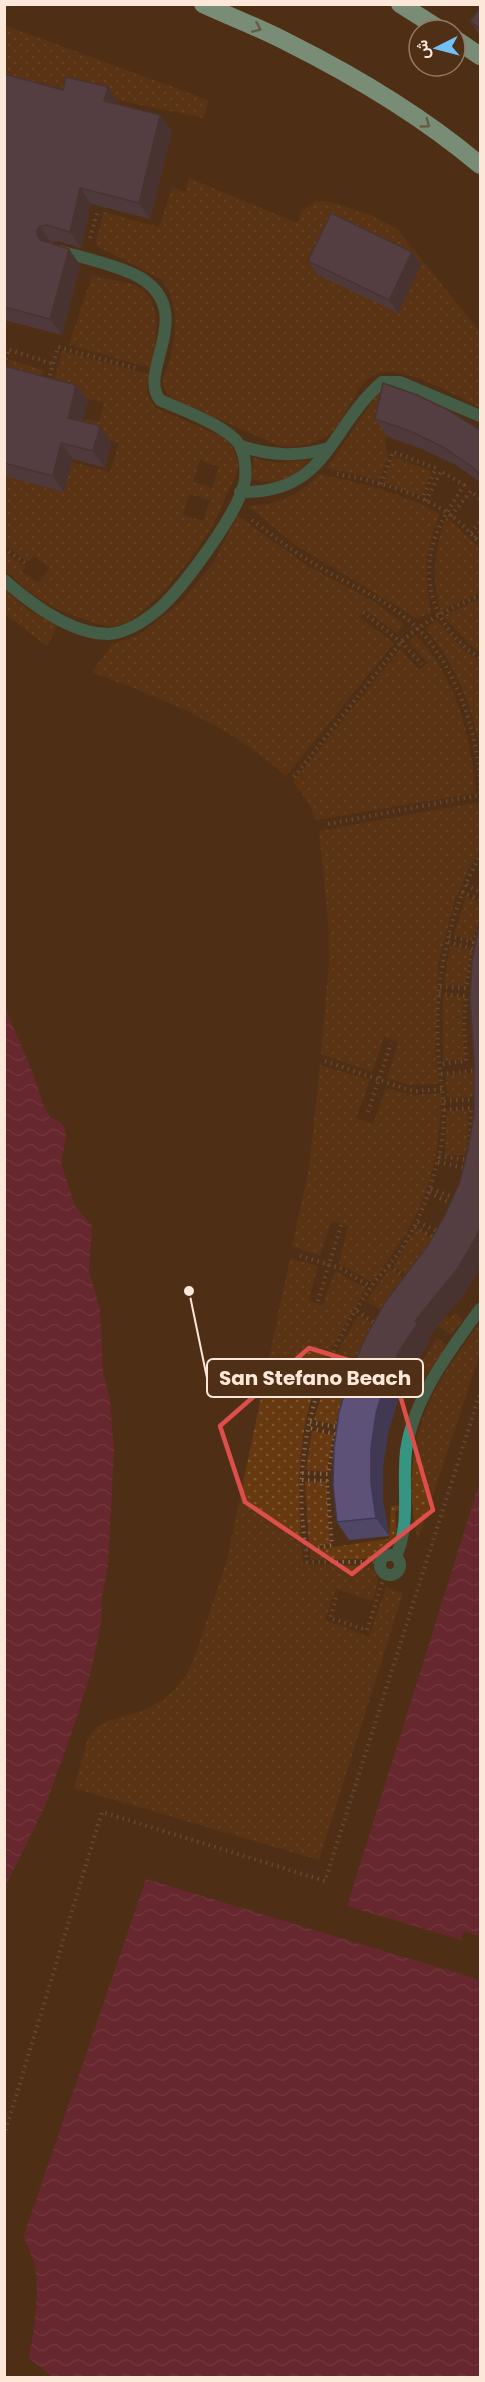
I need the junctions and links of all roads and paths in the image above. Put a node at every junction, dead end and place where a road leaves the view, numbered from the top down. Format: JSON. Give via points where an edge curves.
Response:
{"nodes":[{"id":1,"x":203,"y":4,"type":"edge"},
{"id":2,"x":400,"y":4,"type":"edge"},
{"id":3,"x":422,"y":18,"type":"edge"},
{"id":4,"x":467,"y":47,"type":"edge"},
{"id":5,"x":480,"y":56,"type":"edge"},
{"id":6,"x":480,"y":165,"type":"edge"},
{"id":7,"x":56,"y":249,"type":"edge"},
{"id":8,"x":7,"y":349,"type":"edge"},
{"id":9,"x":53,"y":364,"type":"junction"},
{"id":10,"x":4,"y":365,"type":"edge"},
{"id":11,"x":156,"y":374,"type":"junction"},
{"id":12,"x":47,"y":385,"type":"edge"},
{"id":13,"x":480,"y":416,"type":"edge"},
{"id":14,"x":241,"y":446,"type":"junction"},
{"id":15,"x":329,"y":448,"type":"junction"},
{"id":16,"x":313,"y":469,"type":"junction"},
{"id":17,"x":381,"y":484,"type":"junction"},
{"id":18,"x":240,"y":492,"type":"junction"},
{"id":19,"x":480,"y":499,"type":"edge"},
{"id":20,"x":424,"y":500,"type":"junction"},
{"id":21,"x":234,"y":506,"type":"junction"},
{"id":22,"x":446,"y":513,"type":"junction"},
{"id":23,"x":451,"y":516,"type":"junction"},
{"id":24,"x":480,"y":522,"type":"edge"},
{"id":25,"x":480,"y":532,"type":"edge"},
{"id":26,"x":471,"y":533,"type":"junction"},
{"id":27,"x":475,"y":538,"type":"junction"},
{"id":28,"x":480,"y":543,"type":"edge"},
{"id":29,"x":4,"y":548,"type":"edge"},
{"id":30,"x":25,"y":563,"type":"dead end"},
{"id":31,"x":4,"y":580,"type":"edge"},
{"id":32,"x":480,"y":596,"type":"edge"},
{"id":33,"x":363,"y":612,"type":"dead end"},
{"id":34,"x":438,"y":614,"type":"junction"},
{"id":35,"x":417,"y":628,"type":"junction"},
{"id":36,"x":401,"y":642,"type":"junction"},
{"id":37,"x":480,"y":658,"type":"edge"},
{"id":38,"x":422,"y":664,"type":"dead end"},
{"id":39,"x":294,"y":777,"type":"dead end"},
{"id":40,"x":480,"y":783,"type":"edge"},
{"id":41,"x":480,"y":795,"type":"edge"},
{"id":42,"x":328,"y":824,"type":"dead end"},
{"id":43,"x":480,"y":855,"type":"edge"},
{"id":44,"x":466,"y":885,"type":"junction"},
{"id":45,"x":462,"y":892,"type":"junction"},
{"id":46,"x":480,"y":892,"type":"edge"},
{"id":47,"x":480,"y":900,"type":"edge"},
{"id":48,"x":480,"y":924,"type":"edge"},
{"id":49,"x":449,"y":936,"type":"junction"},
{"id":50,"x":448,"y":942,"type":"junction"},
{"id":51,"x":440,"y":987,"type":"junction"},
{"id":52,"x":439,"y":994,"type":"junction"},
{"id":53,"x":391,"y":1042,"type":"dead end"},
{"id":54,"x":325,"y":1061,"type":"dead end"},
{"id":55,"x":440,"y":1064,"type":"junction"},
{"id":56,"x":480,"y":1070,"type":"edge"},
{"id":57,"x":441,"y":1074,"type":"junction"},
{"id":58,"x":378,"y":1080,"type":"junction"},
{"id":59,"x":443,"y":1089,"type":"junction"},
{"id":60,"x":480,"y":1099,"type":"edge"},
{"id":61,"x":444,"y":1101,"type":"junction"},
{"id":62,"x":444,"y":1110,"type":"junction"},
{"id":63,"x":368,"y":1112,"type":"dead end"},
{"id":64,"x":439,"y":1156,"type":"junction"},
{"id":65,"x":438,"y":1162,"type":"junction"},
{"id":66,"x":462,"y":1178,"type":"edge"},
{"id":67,"x":459,"y":1188,"type":"edge"},
{"id":68,"x":430,"y":1191,"type":"junction"},
{"id":69,"x":450,"y":1214,"type":"edge"},
{"id":70,"x":418,"y":1222,"type":"junction"},
{"id":71,"x":445,"y":1223,"type":"edge"},
{"id":72,"x":342,"y":1226,"type":"dead end"},
{"id":73,"x":415,"y":1227,"type":"junction"},
{"id":74,"x":433,"y":1248,"type":"edge"},
{"id":75,"x":300,"y":1256,"type":"dead end"},
{"id":76,"x":329,"y":1264,"type":"junction"},
{"id":77,"x":389,"y":1266,"type":"junction"},
{"id":78,"x":411,"y":1281,"type":"edge"},
{"id":79,"x":371,"y":1287,"type":"junction"},
{"id":80,"x":318,"y":1301,"type":"dead end"},
{"id":81,"x":480,"y":1309,"type":"edge"},
{"id":82,"x":357,"y":1311,"type":"junction"},
{"id":83,"x":380,"y":1327,"type":"edge"},
{"id":84,"x":324,"y":1372,"type":"junction"},
{"id":85,"x":353,"y":1374,"type":"edge"},
{"id":86,"x":322,"y":1380,"type":"junction"},
{"id":87,"x":480,"y":1393,"type":"edge"},
{"id":88,"x":346,"y":1398,"type":"edge"},
{"id":89,"x":342,"y":1408,"type":"edge"},
{"id":90,"x":310,"y":1422,"type":"junction"},
{"id":91,"x":309,"y":1428,"type":"junction"},
{"id":92,"x":302,"y":1473,"type":"junction"},
{"id":93,"x":302,"y":1480,"type":"junction"},
{"id":94,"x":305,"y":1550,"type":"junction"},
{"id":95,"x":396,"y":1556,"type":"junction"},
{"id":96,"x":381,"y":1562,"type":"junction"},
{"id":97,"x":385,"y":1574,"type":"junction"},
{"id":98,"x":336,"y":1598,"type":"dead end"},
{"id":99,"x":4,"y":2136,"type":"edge"}],
"edges":[{"from":1,"to":6,"type":"highway","one_way":true,"via":[[348,74],[407,110]]},
{"from":2,"to":3,"type":"highway"},
{"from":4,"to":5,"type":"highway"},
{"from":7,"to":11,"type":"street","via":[[134,275],[153,288],[166,322]]},
{"from":8,"to":9,"type":"path"},
{"from":8,"to":10,"type":"path"},
{"from":9,"to":11,"type":"path","via":[[58,347]]},
{"from":9,"to":12,"type":"path"},
{"from":11,"to":14,"type":"street","via":[[154,389],[160,400],[222,430]]},
{"from":13,"to":15,"type":"street","via":[[400,382],[382,382]]},
{"from":14,"to":15,"type":"street","via":[[258,452],[294,455]]},
{"from":14,"to":18,"type":"street","via":[[245,480]]},
{"from":15,"to":16,"type":"street"},
{"from":16,"to":17,"type":"path"},
{"from":16,"to":18,"type":"street","via":[[279,489]]},
{"from":17,"to":20,"type":"path"},
{"from":17,"to":20,"type":"path","via":[[393,452],[436,468]]},
{"from":18,"to":21,"type":"street"},
{"from":19,"to":23,"type":"path","via":[[471,490]]},
{"from":20,"to":22,"type":"path"},
{"from":20,"to":22,"type":"path","via":[[441,471],[465,486]]},
{"from":21,"to":31,"type":"street","via":[[188,575],[161,607],[123,632],[90,632],[55,617]]},
{"from":21,"to":35,"type":"path","via":[[272,536]]},
{"from":22,"to":23,"type":"path"},
{"from":22,"to":34,"type":"path","via":[[431,555],[430,585]]},
{"from":23,"to":26,"type":"path"},
{"from":24,"to":26,"type":"path"},
{"from":25,"to":27,"type":"path"},
{"from":26,"to":27,"type":"path"},
{"from":27,"to":28,"type":"path"},
{"from":29,"to":30,"type":"path"},
{"from":32,"to":34,"type":"path"},
{"from":33,"to":36,"type":"path"},
{"from":34,"to":35,"type":"path"},
{"from":34,"to":37,"type":"path","via":[[459,643]]},
{"from":35,"to":36,"type":"path"},
{"from":35,"to":40,"type":"path","via":[[452,675],[471,729]]},
{"from":36,"to":38,"type":"path"},
{"from":36,"to":39,"type":"path"},
{"from":40,"to":41,"type":"path"},
{"from":41,"to":42,"type":"path"},
{"from":43,"to":44,"type":"path"},
{"from":44,"to":45,"type":"path"},
{"from":44,"to":46,"type":"path"},
{"from":45,"to":47,"type":"path"},
{"from":45,"to":49,"type":"path"},
{"from":48,"to":49,"type":"path","via":[[473,942]]},
{"from":49,"to":50,"type":"path"},
{"from":50,"to":51,"type":"path"},
{"from":50,"to":51,"type":"path","via":[[473,949],[466,988]]},
{"from":51,"to":52,"type":"path"},
{"from":52,"to":55,"type":"path"},
{"from":52,"to":55,"type":"path","via":[[466,996],[466,1061]]},
{"from":53,"to":58,"type":"path"},
{"from":54,"to":58,"type":"path"},
{"from":55,"to":57,"type":"path"},
{"from":56,"to":57,"type":"path"},
{"from":57,"to":59,"type":"path"},
{"from":58,"to":59,"type":"path","via":[[416,1091]]},
{"from":58,"to":63,"type":"path"},
{"from":59,"to":61,"type":"path"},
{"from":60,"to":61,"type":"path"},
{"from":61,"to":62,"type":"path"},
{"from":62,"to":64,"type":"path"},
{"from":62,"to":64,"type":"path","via":[[471,1108],[468,1160]]},
{"from":64,"to":65,"type":"path"},
{"from":65,"to":66,"type":"path","via":[[465,1167]]},
{"from":65,"to":68,"type":"path"},
{"from":67,"to":68,"type":"path","via":[[456,1198]]},
{"from":68,"to":69,"type":"path","via":[[454,1204]]},
{"from":68,"to":70,"type":"path"},
{"from":70,"to":71,"type":"path","via":[[441,1233]]},
{"from":70,"to":73,"type":"path"},
{"from":72,"to":76,"type":"path"},
{"from":73,"to":74,"type":"path","via":[[439,1239]]},
{"from":73,"to":77,"type":"path"},
{"from":75,"to":76,"type":"path"},
{"from":76,"to":79,"type":"path"},
{"from":76,"to":80,"type":"path"},
{"from":77,"to":78,"type":"path"},
{"from":77,"to":79,"type":"path"},
{"from":79,"to":82,"type":"path"},
{"from":81,"to":95,"type":"street","via":[[434,1378],[412,1430],[405,1461],[404,1536]]},
{"from":82,"to":83,"type":"path"},
{"from":82,"to":84,"type":"path"},
{"from":84,"to":85,"type":"path","via":[[349,1382]]},
{"from":84,"to":86,"type":"path"},
{"from":86,"to":88,"type":"path","via":[[349,1389]]},
{"from":86,"to":90,"type":"path"},
{"from":87,"to":99,"type":"path","via":[[325,1881],[102,1812]]},
{"from":89,"to":90,"type":"path","via":[[336,1426]]},
{"from":90,"to":91,"type":"path"},
{"from":91,"to":92,"type":"path"},
{"from":91,"to":92,"type":"path","via":[[335,1434],[328,1474]]},
{"from":92,"to":93,"type":"path"},
{"from":93,"to":94,"type":"path"},
{"from":93,"to":94,"type":"path","via":[[327,1481],[332,1545]]},
{"from":94,"to":96,"type":"path","via":[[307,1562]]},
{"from":95,"to":96,"type":"street","via":[[387,1555]]},
{"from":95,"to":97,"type":"street","via":[[400,1569],[394,1575]]},
{"from":96,"to":97,"type":"street"},
{"from":97,"to":98,"type":"path","via":[[367,1630],[330,1618]]}]}
